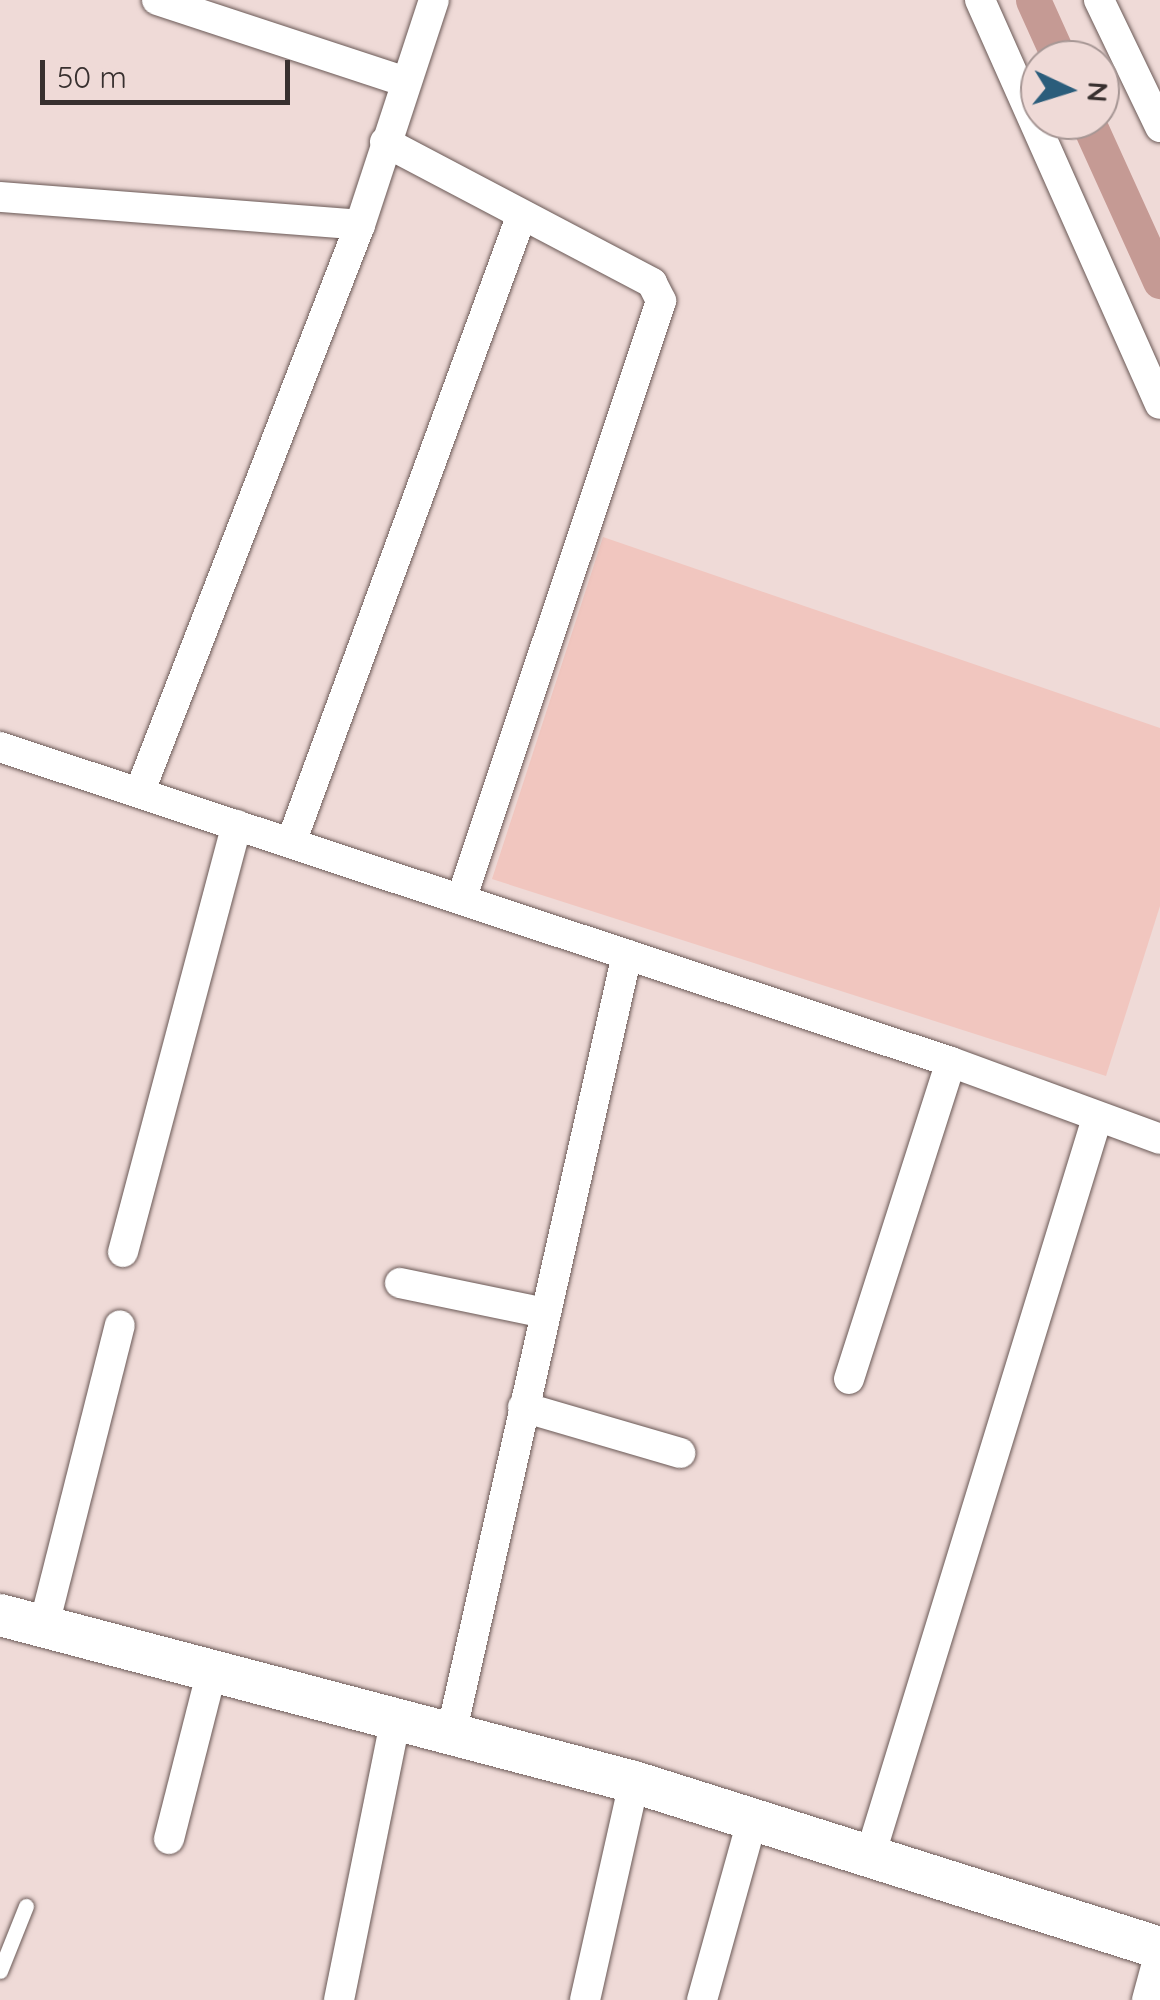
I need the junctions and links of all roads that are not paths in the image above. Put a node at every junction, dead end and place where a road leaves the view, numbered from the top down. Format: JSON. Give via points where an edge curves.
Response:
{"nodes":[{"id":1,"x":157,"y":0,"type":"edge"},
{"id":2,"x":434,"y":0,"type":"edge"},
{"id":3,"x":980,"y":0,"type":"edge"},
{"id":4,"x":1099,"y":0,"type":"edge"},
{"id":5,"x":404,"y":80,"type":"junction"},
{"id":6,"x":1160,"y":128,"type":"edge"},
{"id":7,"x":385,"y":142,"type":"junction"},
{"id":8,"x":0,"y":197,"type":"edge"},
{"id":9,"x":521,"y":217,"type":"junction"},
{"id":10,"x":360,"y":224,"type":"junction"},
{"id":11,"x":1160,"y":404,"type":"edge"},
{"id":12,"x":0,"y":747,"type":"edge"},
{"id":13,"x":140,"y":791,"type":"junction"},
{"id":14,"x":237,"y":825,"type":"junction"},
{"id":15,"x":292,"y":840,"type":"junction"},
{"id":16,"x":462,"y":897,"type":"junction"},
{"id":17,"x":627,"y":954,"type":"junction"},
{"id":18,"x":951,"y":1062,"type":"junction"},
{"id":19,"x":1097,"y":1118,"type":"junction"},
{"id":20,"x":1160,"y":1139,"type":"edge"},
{"id":21,"x":122,"y":1252,"type":"dead end"},
{"id":22,"x":400,"y":1283,"type":"dead end"},
{"id":23,"x":545,"y":1314,"type":"junction"},
{"id":24,"x":120,"y":1326,"type":"dead end"},
{"id":25,"x":848,"y":1378,"type":"dead end"},
{"id":26,"x":523,"y":1407,"type":"junction"},
{"id":27,"x":680,"y":1453,"type":"dead end"},
{"id":28,"x":0,"y":1615,"type":"edge"},
{"id":29,"x":44,"y":1625,"type":"junction"},
{"id":30,"x":213,"y":1667,"type":"junction"},
{"id":31,"x":396,"y":1717,"type":"junction"},
{"id":32,"x":452,"y":1730,"type":"junction"},
{"id":33,"x":634,"y":1782,"type":"junction"},
{"id":34,"x":753,"y":1817,"type":"junction"},
{"id":35,"x":170,"y":1839,"type":"dead end"},
{"id":36,"x":870,"y":1856,"type":"junction"},
{"id":37,"x":26,"y":1906,"type":"dead end"},
{"id":38,"x":1160,"y":1950,"type":"edge"},
{"id":39,"x":0,"y":1971,"type":"edge"},
{"id":40,"x":339,"y":2000,"type":"edge"},
{"id":41,"x":586,"y":2000,"type":"edge"},
{"id":42,"x":702,"y":2000,"type":"edge"},
{"id":43,"x":1147,"y":2000,"type":"edge"}],
"edges":[{"from":1,"to":5,"type":"street"},
{"from":2,"to":5,"type":"street"},
{"from":3,"to":11,"type":"street"},
{"from":4,"to":6,"type":"street"},
{"from":5,"to":7,"type":"street"},
{"from":7,"to":9,"type":"street"},
{"from":7,"to":10,"type":"street"},
{"from":8,"to":10,"type":"street"},
{"from":9,"to":15,"type":"street"},
{"from":9,"to":16,"type":"street","via":[[652,284],[661,308]]},
{"from":10,"to":13,"type":"street"},
{"from":12,"to":13,"type":"street"},
{"from":13,"to":14,"type":"street"},
{"from":14,"to":15,"type":"street"},
{"from":14,"to":21,"type":"street"},
{"from":15,"to":16,"type":"street"},
{"from":16,"to":17,"type":"street"},
{"from":17,"to":18,"type":"street"},
{"from":17,"to":23,"type":"street"},
{"from":18,"to":19,"type":"street"},
{"from":18,"to":25,"type":"street"},
{"from":19,"to":20,"type":"street"},
{"from":19,"to":36,"type":"street"},
{"from":22,"to":23,"type":"street"},
{"from":23,"to":26,"type":"street"},
{"from":24,"to":29,"type":"street"},
{"from":26,"to":27,"type":"street"},
{"from":26,"to":32,"type":"street"},
{"from":28,"to":29,"type":"main road"},
{"from":29,"to":30,"type":"main road"},
{"from":30,"to":31,"type":"main road"},
{"from":30,"to":35,"type":"street"},
{"from":31,"to":32,"type":"main road"},
{"from":31,"to":40,"type":"street"},
{"from":32,"to":33,"type":"main road"},
{"from":33,"to":34,"type":"main road"},
{"from":33,"to":41,"type":"street"},
{"from":34,"to":36,"type":"main road"},
{"from":34,"to":42,"type":"street"},
{"from":36,"to":38,"type":"main road"},
{"from":37,"to":39,"type":"lane"},
{"from":38,"to":43,"type":"street"}]}
